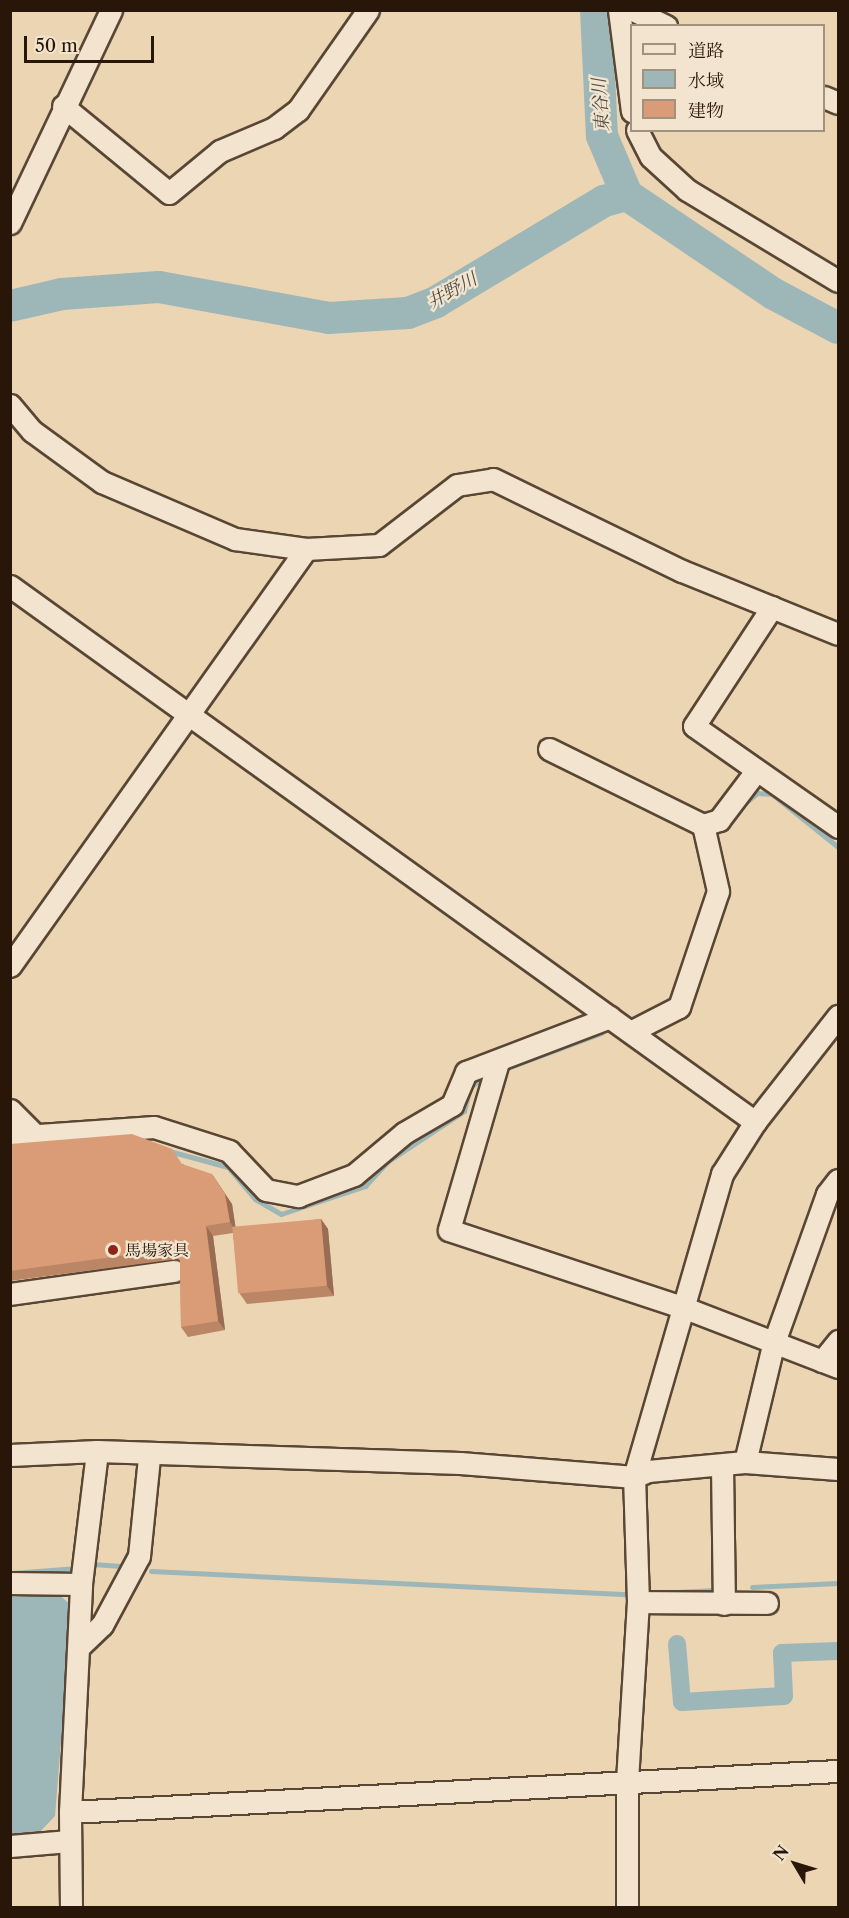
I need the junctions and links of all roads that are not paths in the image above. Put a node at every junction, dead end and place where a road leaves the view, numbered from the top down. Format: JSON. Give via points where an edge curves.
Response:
{"nodes":[{"id":1,"x":111,"y":10,"type":"edge"},
{"id":2,"x":368,"y":10,"type":"edge"},
{"id":3,"x":620,"y":10,"type":"edge"},
{"id":4,"x":633,"y":10,"type":"edge"},
{"id":5,"x":662,"y":24,"type":"edge"},
{"id":6,"x":630,"y":94,"type":"edge"},
{"id":7,"x":63,"y":106,"type":"junction"},
{"id":8,"x":638,"y":132,"type":"edge"},
{"id":9,"x":10,"y":223,"type":"edge"},
{"id":10,"x":838,"y":281,"type":"edge"},
{"id":11,"x":10,"y":405,"type":"edge"},
{"id":12,"x":306,"y":549,"type":"junction"},
{"id":13,"x":10,"y":586,"type":"edge"},
{"id":14,"x":772,"y":607,"type":"junction"},
{"id":15,"x":838,"y":634,"type":"edge"},
{"id":16,"x":190,"y":716,"type":"junction"},
{"id":17,"x":549,"y":749,"type":"dead end"},
{"id":18,"x":756,"y":771,"type":"junction"},
{"id":19,"x":703,"y":825,"type":"junction"},
{"id":20,"x":838,"y":827,"type":"edge"},
{"id":21,"x":10,"y":966,"type":"edge"},
{"id":22,"x":610,"y":1017,"type":"junction"},
{"id":23,"x":837,"y":1019,"type":"edge"},
{"id":24,"x":632,"y":1031,"type":"junction"},
{"id":25,"x":498,"y":1062,"type":"junction"},
{"id":26,"x":10,"y":1110,"type":"edge"},
{"id":27,"x":755,"y":1122,"type":"junction"},
{"id":28,"x":32,"y":1132,"type":"junction"},
{"id":29,"x":10,"y":1137,"type":"edge"},
{"id":30,"x":838,"y":1180,"type":"edge"},
{"id":31,"x":174,"y":1270,"type":"dead end"},
{"id":32,"x":10,"y":1294,"type":"edge"},
{"id":33,"x":685,"y":1308,"type":"junction"},
{"id":34,"x":838,"y":1341,"type":"edge"},
{"id":35,"x":773,"y":1345,"type":"junction"},
{"id":36,"x":830,"y":1364,"type":"edge"},
{"id":37,"x":97,"y":1451,"type":"junction"},
{"id":38,"x":10,"y":1455,"type":"edge"},
{"id":39,"x":149,"y":1457,"type":"junction"},
{"id":40,"x":745,"y":1462,"type":"junction"},
{"id":41,"x":722,"y":1465,"type":"junction"},
{"id":42,"x":838,"y":1469,"type":"edge"},
{"id":43,"x":634,"y":1477,"type":"junction"},
{"id":44,"x":10,"y":1583,"type":"edge"},
{"id":45,"x":81,"y":1584,"type":"junction"},
{"id":46,"x":638,"y":1602,"type":"junction"},
{"id":47,"x":767,"y":1603,"type":"dead end"},
{"id":48,"x":724,"y":1604,"type":"junction"},
{"id":49,"x":81,"y":1644,"type":"junction"},
{"id":50,"x":838,"y":1771,"type":"edge"},
{"id":51,"x":627,"y":1782,"type":"junction"},
{"id":52,"x":70,"y":1812,"type":"junction"},
{"id":53,"x":69,"y":1841,"type":"junction"},
{"id":54,"x":10,"y":1846,"type":"edge"},
{"id":55,"x":71,"y":1908,"type":"edge"},
{"id":56,"x":627,"y":1908,"type":"edge"}],
"edges":[{"from":1,"to":7,"type":"street"},
{"from":2,"to":7,"type":"street","via":[[298,110],[274,128],[220,151],[169,193]]},
{"from":3,"to":6,"type":"street"},
{"from":4,"to":5,"type":"street"},
{"from":7,"to":9,"type":"street"},
{"from":8,"to":10,"type":"street","via":[[651,157],[687,190]]},
{"from":11,"to":12,"type":"street","via":[[32,431],[102,482],[235,539]]},
{"from":12,"to":14,"type":"street","via":[[379,545],[457,485],[481,478]]},
{"from":12,"to":16,"type":"street"},
{"from":13,"to":16,"type":"street"},
{"from":14,"to":15,"type":"street"},
{"from":14,"to":18,"type":"street","via":[[694,726]]},
{"from":16,"to":21,"type":"street"},
{"from":16,"to":22,"type":"street"},
{"from":17,"to":19,"type":"street"},
{"from":18,"to":19,"type":"street","via":[[719,820]]},
{"from":18,"to":20,"type":"street"},
{"from":19,"to":24,"type":"street","via":[[718,891],[679,1006]]},
{"from":22,"to":24,"type":"street"},
{"from":22,"to":25,"type":"street"},
{"from":23,"to":27,"type":"street"},
{"from":24,"to":27,"type":"street"},
{"from":25,"to":28,"type":"street","via":[[466,1072],[452,1105],[404,1133],[354,1175],[298,1196],[266,1190],[229,1150],[154,1127]]},
{"from":25,"to":33,"type":"street","via":[[449,1230]]},
{"from":26,"to":28,"type":"street"},
{"from":27,"to":33,"type":"street","via":[[722,1174]]},
{"from":28,"to":29,"type":"street"},
{"from":30,"to":35,"type":"street","via":[[827,1194]]},
{"from":31,"to":32,"type":"street"},
{"from":33,"to":35,"type":"street"},
{"from":33,"to":43,"type":"street"},
{"from":34,"to":36,"type":"street"},
{"from":35,"to":36,"type":"street"},
{"from":35,"to":40,"type":"street"},
{"from":37,"to":38,"type":"street"},
{"from":37,"to":39,"type":"street"},
{"from":37,"to":45,"type":"street"},
{"from":39,"to":43,"type":"street","via":[[460,1463]]},
{"from":39,"to":49,"type":"street","via":[[136,1564],[102,1624]]},
{"from":40,"to":41,"type":"street"},
{"from":40,"to":42,"type":"street"},
{"from":41,"to":43,"type":"street","via":[[648,1471]]},
{"from":41,"to":48,"type":"street"},
{"from":43,"to":46,"type":"street"},
{"from":44,"to":45,"type":"street"},
{"from":45,"to":49,"type":"street"},
{"from":46,"to":48,"type":"street"},
{"from":46,"to":51,"type":"street"},
{"from":47,"to":48,"type":"street"},
{"from":49,"to":52,"type":"street"},
{"from":50,"to":51,"type":"street"},
{"from":51,"to":52,"type":"street"},
{"from":51,"to":56,"type":"street"},
{"from":52,"to":53,"type":"street"},
{"from":53,"to":54,"type":"street"},
{"from":53,"to":55,"type":"street"}]}
